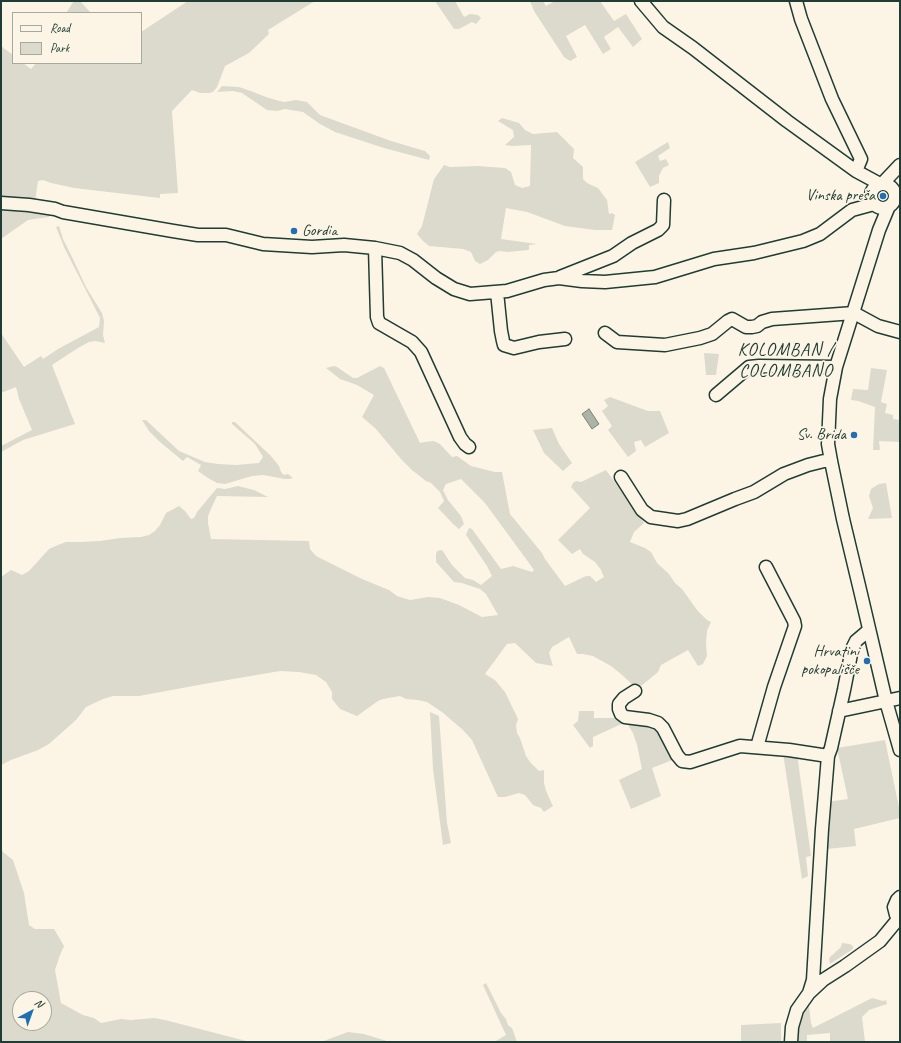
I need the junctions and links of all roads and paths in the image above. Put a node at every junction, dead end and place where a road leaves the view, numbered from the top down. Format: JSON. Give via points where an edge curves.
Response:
{"nodes":[{"id":1,"x":641,"y":1,"type":"edge"},
{"id":2,"x":796,"y":1,"type":"edge"},
{"id":3,"x":900,"y":165,"type":"edge"},
{"id":4,"x":858,"y":173,"type":"junction"},
{"id":5,"x":885,"y":198,"type":"edge"},
{"id":6,"x":664,"y":200,"type":"dead end"},
{"id":7,"x":1,"y":203,"type":"edge"},
{"id":8,"x":375,"y":248,"type":"junction"},
{"id":9,"x":559,"y":278,"type":"junction"},
{"id":10,"x":497,"y":292,"type":"junction"},
{"id":11,"x":854,"y":313,"type":"junction"},
{"id":12,"x":900,"y":332,"type":"edge"},
{"id":13,"x":605,"y":333,"type":"dead end"},
{"id":14,"x":565,"y":339,"type":"dead end"},
{"id":15,"x":836,"y":368,"type":"junction"},
{"id":16,"x":716,"y":395,"type":"dead end"},
{"id":17,"x":469,"y":447,"type":"dead end"},
{"id":18,"x":831,"y":461,"type":"junction"},
{"id":19,"x":621,"y":477,"type":"dead end"},
{"id":20,"x":766,"y":567,"type":"dead end"},
{"id":21,"x":869,"y":630,"type":"junction"},
{"id":22,"x":635,"y":691,"type":"dead end"},
{"id":23,"x":900,"y":698,"type":"edge"},
{"id":24,"x":886,"y":701,"type":"junction"},
{"id":25,"x":839,"y":711,"type":"junction"},
{"id":26,"x":757,"y":747,"type":"junction"},
{"id":27,"x":900,"y":750,"type":"edge"},
{"id":28,"x":828,"y":756,"type":"junction"},
{"id":29,"x":900,"y":896,"type":"edge"},
{"id":30,"x":900,"y":918,"type":"edge"},
{"id":31,"x":809,"y":993,"type":"junction"},
{"id":32,"x":791,"y":1042,"type":"edge"}],
"edges":[{"from":1,"to":4,"type":"street","via":[[663,27]]},
{"from":2,"to":4,"type":"street","via":[[832,99],[861,159]]},
{"from":3,"to":5,"type":"street"},
{"from":4,"to":5,"type":"street","via":[[867,177]]},
{"from":5,"to":9,"type":"street","via":[[855,205],[820,234],[803,241],[754,253],[714,259],[655,277],[605,282]]},
{"from":5,"to":11,"type":"street","via":[[879,230]]},
{"from":6,"to":9,"type":"street","via":[[663,225],[658,230],[632,243],[614,256]]},
{"from":7,"to":8,"type":"street","via":[[55,209],[173,231],[226,236],[264,244]]},
{"from":8,"to":10,"type":"street","via":[[400,253],[454,289],[470,294]]},
{"from":8,"to":17,"type":"street","via":[[376,317],[379,323],[412,342],[420,352],[460,437]]},
{"from":9,"to":10,"type":"street"},
{"from":10,"to":14,"type":"street","via":[[504,345],[514,348]]},
{"from":11,"to":12,"type":"street","via":[[878,326]]},
{"from":11,"to":13,"type":"street","via":[[772,319],[752,327],[732,319],[712,334],[665,345],[616,342]]},
{"from":11,"to":15,"type":"street"},
{"from":15,"to":16,"type":"street","via":[[749,367]]},
{"from":15,"to":18,"type":"street","via":[[830,399],[828,444]]},
{"from":18,"to":19,"type":"street","via":[[808,464],[754,492],[678,521],[651,517],[642,510]]},
{"from":18,"to":21,"type":"street"},
{"from":20,"to":26,"type":"street","via":[[796,626],[774,687]]},
{"from":21,"to":24,"type":"street"},
{"from":21,"to":25,"type":"street","via":[[856,641],[852,649]]},
{"from":22,"to":26,"type":"street","via":[[619,704],[621,714],[658,723],[682,761],[690,762],[740,746]]},
{"from":23,"to":24,"type":"street"},
{"from":24,"to":25,"type":"street"},
{"from":24,"to":27,"type":"street"},
{"from":25,"to":28,"type":"street"},
{"from":26,"to":28,"type":"street"},
{"from":28,"to":31,"type":"street","via":[[813,980]]},
{"from":29,"to":30,"type":"street","via":[[894,907],[896,915]]},
{"from":30,"to":31,"type":"street","via":[[880,941],[823,980]]},
{"from":31,"to":32,"type":"street","via":[[797,1010]]}]}
